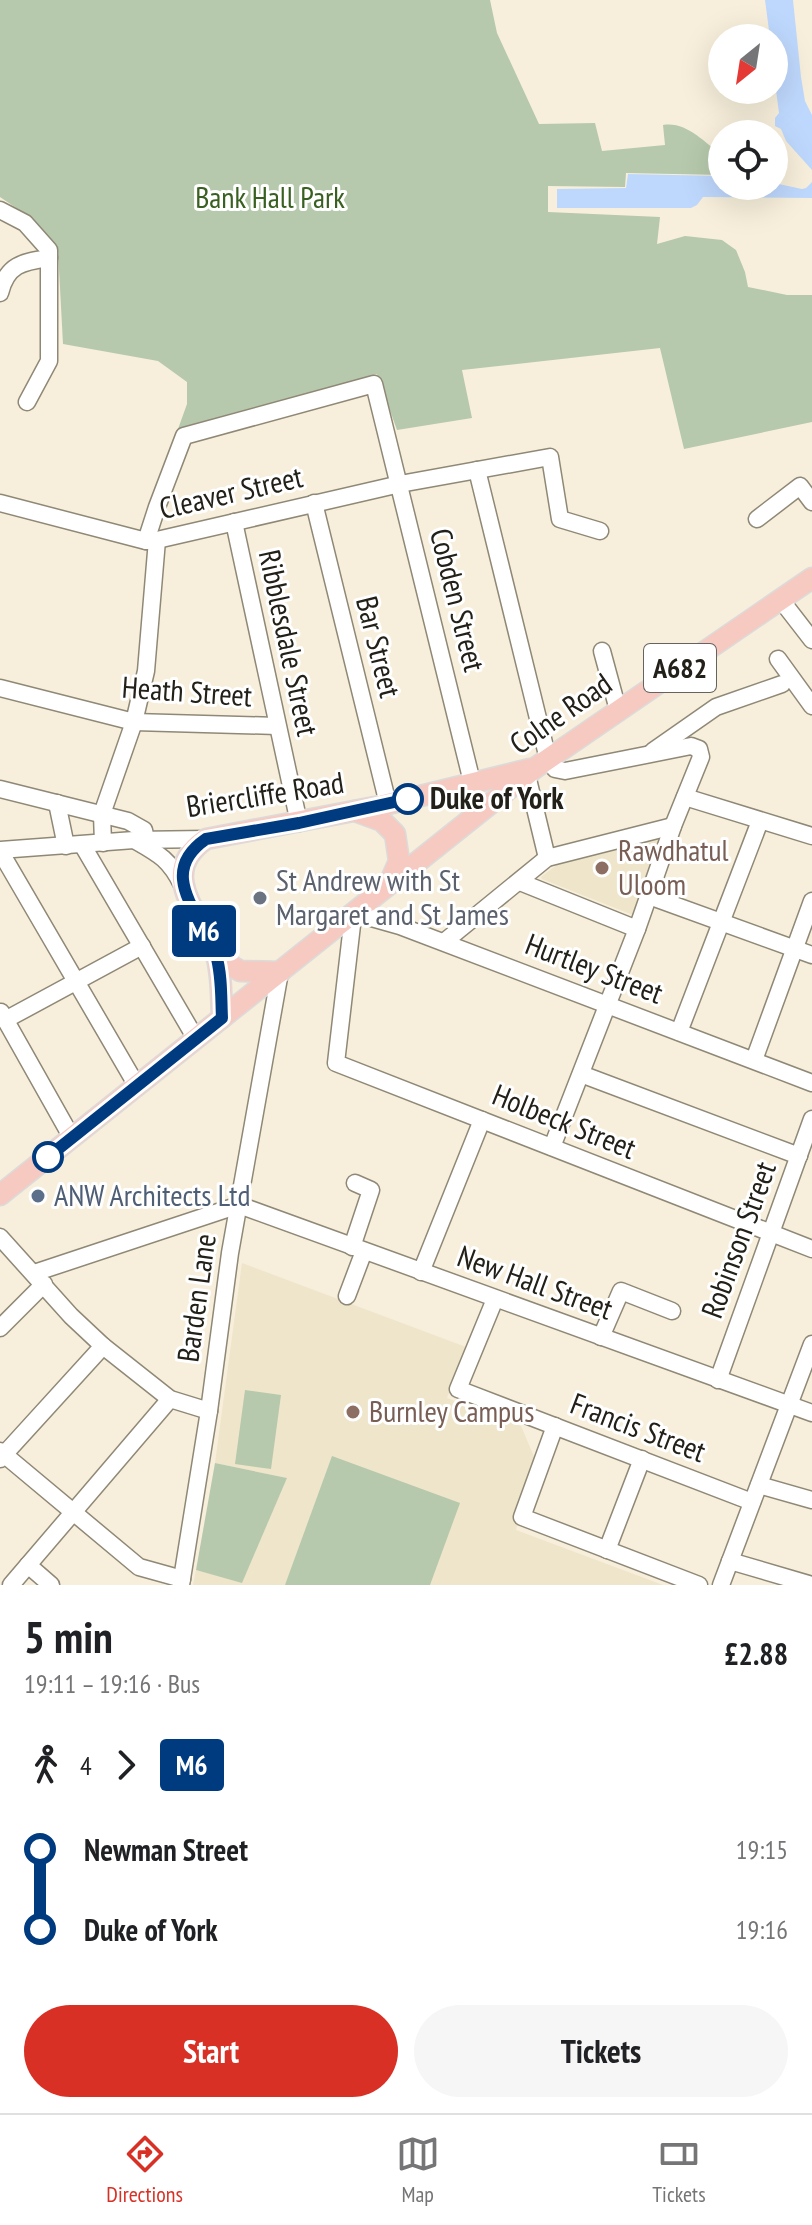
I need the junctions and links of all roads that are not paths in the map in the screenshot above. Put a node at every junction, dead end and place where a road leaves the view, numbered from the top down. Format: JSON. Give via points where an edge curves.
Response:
{"nodes":[{"id":1,"x":0,"y":210,"type":"edge"},
{"id":2,"x":49,"y":258,"type":"junction"},
{"id":3,"x":0,"y":293,"type":"edge"},
{"id":4,"x":27,"y":402,"type":"dead end"},
{"id":5,"x":477,"y":470,"type":"junction"},
{"id":6,"x":400,"y":484,"type":"junction"},
{"id":7,"x":812,"y":502,"type":"edge"},
{"id":8,"x":0,"y":503,"type":"edge"},
{"id":9,"x":314,"y":503,"type":"junction"},
{"id":10,"x":757,"y":519,"type":"dead end"},
{"id":11,"x":234,"y":522,"type":"junction"},
{"id":12,"x":600,"y":531,"type":"dead end"},
{"id":13,"x":151,"y":540,"type":"junction"},
{"id":14,"x":812,"y":578,"type":"edge"},
{"id":15,"x":781,"y":600,"type":"junction"},
{"id":16,"x":812,"y":640,"type":"edge"},
{"id":17,"x":602,"y":651,"type":"dead end"},
{"id":18,"x":778,"y":659,"type":"dead end"},
{"id":19,"x":782,"y":684,"type":"dead end"},
{"id":20,"x":0,"y":688,"type":"edge"},
{"id":21,"x":812,"y":706,"type":"edge"},
{"id":22,"x":618,"y":710,"type":"junction"},
{"id":23,"x":134,"y":722,"type":"junction"},
{"id":24,"x":277,"y":726,"type":"junction"},
{"id":25,"x":649,"y":754,"type":"junction"},
{"id":26,"x":536,"y":767,"type":"junction"},
{"id":27,"x":472,"y":782,"type":"junction"},
{"id":28,"x":0,"y":789,"type":"edge"},
{"id":29,"x":685,"y":797,"type":"junction"},
{"id":30,"x":57,"y":803,"type":"junction"},
{"id":31,"x":388,"y":804,"type":"junction"},
{"id":32,"x":355,"y":811,"type":"junction"},
{"id":33,"x":102,"y":814,"type":"junction"},
{"id":34,"x":760,"y":821,"type":"junction"},
{"id":35,"x":299,"y":823,"type":"junction"},
{"id":36,"x":673,"y":826,"type":"junction"},
{"id":37,"x":812,"y":836,"type":"edge"},
{"id":38,"x":206,"y":839,"type":"junction"},
{"id":39,"x":140,"y":840,"type":"junction"},
{"id":40,"x":103,"y":843,"type":"junction"},
{"id":41,"x":66,"y":846,"type":"junction"},
{"id":42,"x":83,"y":846,"type":"junction"},
{"id":43,"x":0,"y":850,"type":"edge"},
{"id":44,"x":547,"y":858,"type":"junction"},
{"id":45,"x":520,"y":882,"type":"junction"},
{"id":46,"x":182,"y":885,"type":"junction"},
{"id":47,"x":389,"y":885,"type":"junction"},
{"id":48,"x":649,"y":896,"type":"junction"},
{"id":49,"x":812,"y":901,"type":"edge"},
{"id":50,"x":351,"y":915,"type":"junction"},
{"id":51,"x":721,"y":922,"type":"junction"},
{"id":52,"x":637,"y":929,"type":"junction"},
{"id":53,"x":444,"y":942,"type":"junction"},
{"id":54,"x":142,"y":946,"type":"junction"},
{"id":55,"x":795,"y":949,"type":"junction"},
{"id":56,"x":812,"y":955,"type":"edge"},
{"id":57,"x":216,"y":956,"type":"junction"},
{"id":58,"x":280,"y":972,"type":"junction"},
{"id":59,"x":76,"y":982,"type":"junction"},
{"id":60,"x":607,"y":1005,"type":"junction"},
{"id":61,"x":3,"y":1016,"type":"edge"},
{"id":62,"x":222,"y":1018,"type":"junction"},
{"id":63,"x":679,"y":1032,"type":"junction"},
{"id":64,"x":196,"y":1039,"type":"junction"},
{"id":65,"x":754,"y":1060,"type":"junction"},
{"id":66,"x":581,"y":1074,"type":"junction"},
{"id":67,"x":812,"y":1083,"type":"edge"},
{"id":68,"x":137,"y":1086,"type":"junction"},
{"id":69,"x":812,"y":1119,"type":"edge"},
{"id":70,"x":482,"y":1120,"type":"junction"},
{"id":71,"x":72,"y":1138,"type":"junction"},
{"id":72,"x":552,"y":1147,"type":"junction"},
{"id":73,"x":799,"y":1156,"type":"junction"},
{"id":74,"x":355,"y":1183,"type":"dead end"},
{"id":75,"x":0,"y":1195,"type":"edge"},
{"id":76,"x":239,"y":1205,"type":"junction"},
{"id":77,"x":771,"y":1234,"type":"junction"},
{"id":78,"x":0,"y":1237,"type":"edge"},
{"id":79,"x":358,"y":1249,"type":"junction"},
{"id":80,"x":812,"y":1249,"type":"edge"},
{"id":81,"x":421,"y":1272,"type":"junction"},
{"id":82,"x":39,"y":1279,"type":"junction"},
{"id":83,"x":347,"y":1296,"type":"dead end"},
{"id":84,"x":495,"y":1299,"type":"junction"},
{"id":85,"x":672,"y":1311,"type":"dead end"},
{"id":86,"x":0,"y":1328,"type":"edge"},
{"id":87,"x":601,"y":1337,"type":"junction"},
{"id":88,"x":812,"y":1344,"type":"edge"},
{"id":89,"x":103,"y":1346,"type":"junction"},
{"id":90,"x":718,"y":1380,"type":"junction"},
{"id":91,"x":170,"y":1399,"type":"junction"},
{"id":92,"x":788,"y":1406,"type":"junction"},
{"id":93,"x":209,"y":1411,"type":"junction"},
{"id":94,"x":812,"y":1413,"type":"edge"},
{"id":95,"x":555,"y":1426,"type":"junction"},
{"id":96,"x":1,"y":1454,"type":"edge"},
{"id":97,"x":642,"y":1459,"type":"junction"},
{"id":98,"x":759,"y":1485,"type":"junction"},
{"id":99,"x":812,"y":1500,"type":"edge"},
{"id":100,"x":752,"y":1502,"type":"junction"},
{"id":101,"x":74,"y":1513,"type":"junction"},
{"id":102,"x":607,"y":1550,"type":"junction"},
{"id":103,"x":730,"y":1561,"type":"junction"},
{"id":104,"x":28,"y":1565,"type":"junction"},
{"id":105,"x":182,"y":1582,"type":"edge"},
{"id":106,"x":11,"y":1585,"type":"edge"},
{"id":107,"x":51,"y":1585,"type":"edge"},
{"id":108,"x":699,"y":1585,"type":"edge"},
{"id":109,"x":721,"y":1585,"type":"edge"},
{"id":110,"x":812,"y":1585,"type":"edge"}],
"edges":[{"from":1,"to":2,"type":"street","via":[[25,223],[49,250]]},
{"from":2,"to":3,"type":"street","via":[[14,266]]},
{"from":2,"to":4,"type":"street","via":[[49,361]]},
{"from":5,"to":6,"type":"street","name":"Cleaver Street"},
{"from":5,"to":12,"type":"street","name":"Cleaver Street","via":[[550,457],[560,519]]},
{"from":5,"to":26,"type":"street"},
{"from":6,"to":9,"type":"street","name":"Cleaver Street"},
{"from":6,"to":13,"type":"street","name":"Cobden Street","via":[[374,384],[184,436]]},
{"from":6,"to":27,"type":"street","name":"Cobden Street"},
{"from":7,"to":10,"type":"street","via":[[800,486]]},
{"from":8,"to":13,"type":"street","name":"Cleaver Street"},
{"from":9,"to":11,"type":"street","name":"Cleaver Street"},
{"from":9,"to":31,"type":"street","name":"Bar Street"},
{"from":11,"to":13,"type":"street","name":"Cleaver Street"},
{"from":11,"to":24,"type":"street","name":"Ribblesdale Street"},
{"from":13,"to":23,"type":"street","via":[[146,671]]},
{"from":14,"to":15,"type":"main road","name":"Colne Road","number":"A682"},
{"from":15,"to":16,"type":"street"},
{"from":15,"to":22,"type":"main road","name":"Colne Road","number":"A682"},
{"from":17,"to":22,"type":"street"},
{"from":18,"to":21,"type":"street"},
{"from":19,"to":25,"type":"street","via":[[716,707]]},
{"from":20,"to":23,"type":"street","name":"Heath Street"},
{"from":22,"to":26,"type":"main road","name":"Colne Road","number":"A682"},
{"from":23,"to":24,"type":"street","name":"Heath Street"},
{"from":23,"to":33,"type":"street"},
{"from":24,"to":35,"type":"street","name":"Ribblesdale Street"},
{"from":25,"to":26,"type":"street","via":[[565,771]]},
{"from":25,"to":29,"type":"street","via":[[699,749],[701,757]]},
{"from":26,"to":27,"type":"main road","name":"Briercliffe Road","number":"A682"},
{"from":26,"to":44,"type":"street"},
{"from":26,"to":47,"type":"main road","name":"Colne Road","number":"A682"},
{"from":27,"to":31,"type":"main road","name":"Briercliffe Road","number":"A682"},
{"from":28,"to":30,"type":"street"},
{"from":29,"to":34,"type":"street"},
{"from":29,"to":36,"type":"street"},
{"from":30,"to":33,"type":"street"},
{"from":30,"to":41,"type":"street"},
{"from":31,"to":32,"type":"main road","name":"Briercliffe Road","number":"A682"},
{"from":32,"to":35,"type":"main road","name":"Briercliffe Road","number":"A682"},
{"from":32,"to":47,"type":"main road","via":[[382,821],[395,834],[399,861]]},
{"from":33,"to":39,"type":"street","via":[[144,830]]},
{"from":33,"to":40,"type":"street"},
{"from":34,"to":37,"type":"street"},
{"from":34,"to":51,"type":"street"},
{"from":35,"to":38,"type":"main road","name":"Briercliffe Road","number":"A682"},
{"from":36,"to":44,"type":"street"},
{"from":36,"to":48,"type":"street"},
{"from":38,"to":39,"type":"street","name":"Briercliffe Road"},
{"from":38,"to":46,"type":"main road","via":[[188,857]]},
{"from":39,"to":40,"type":"street","name":"Briercliffe Road"},
{"from":39,"to":46,"type":"street","via":[[174,868]]},
{"from":40,"to":42,"type":"street","name":"Briercliffe Road"},
{"from":41,"to":42,"type":"street","name":"Briercliffe Road"},
{"from":41,"to":43,"type":"street","name":"Briercliffe Road"},
{"from":42,"to":54,"type":"street"},
{"from":43,"to":59,"type":"street"},
{"from":44,"to":45,"type":"street"},
{"from":45,"to":52,"type":"street"},
{"from":45,"to":53,"type":"street"},
{"from":46,"to":57,"type":"main road"},
{"from":47,"to":50,"type":"main road","name":"Colne Road","number":"A682"},
{"from":48,"to":51,"type":"street"},
{"from":48,"to":52,"type":"street"},
{"from":49,"to":55,"type":"street"},
{"from":50,"to":53,"type":"street","name":"Hurtley Street"},
{"from":50,"to":58,"type":"main road","name":"Colne Road","number":"A682"},
{"from":50,"to":70,"type":"street","name":"Holbeck Street","via":[[336,1063]]},
{"from":51,"to":55,"type":"street"},
{"from":51,"to":63,"type":"street"},
{"from":52,"to":60,"type":"street"},
{"from":53,"to":60,"type":"street","name":"Hurtley Street"},
{"from":54,"to":59,"type":"street"},
{"from":54,"to":64,"type":"street"},
{"from":55,"to":56,"type":"street"},
{"from":55,"to":65,"type":"street"},
{"from":57,"to":58,"type":"main road","via":[[240,971]]},
{"from":57,"to":62,"type":"main road"},
{"from":58,"to":62,"type":"main road","name":"Colne Road"},
{"from":58,"to":76,"type":"street","name":"Barden Lane"},
{"from":59,"to":61,"type":"street"},
{"from":59,"to":68,"type":"street"},
{"from":60,"to":63,"type":"street","name":"Hurtley Street"},
{"from":60,"to":66,"type":"street"},
{"from":61,"to":71,"type":"street"},
{"from":62,"to":64,"type":"main road"},
{"from":63,"to":65,"type":"street","name":"Hurtley Street"},
{"from":64,"to":68,"type":"main road"},
{"from":65,"to":67,"type":"street","name":"Hurtley Street"},
{"from":66,"to":72,"type":"street"},
{"from":66,"to":73,"type":"street"},
{"from":68,"to":71,"type":"main road"},
{"from":69,"to":73,"type":"street","name":"Robinson Street"},
{"from":70,"to":72,"type":"street","name":"Holbeck Street"},
{"from":70,"to":81,"type":"street"},
{"from":71,"to":75,"type":"main road"},
{"from":72,"to":77,"type":"street","name":"Holbeck Street"},
{"from":73,"to":77,"type":"street","name":"Robinson Street"},
{"from":74,"to":79,"type":"street","via":[[376,1191]]},
{"from":76,"to":79,"type":"street","name":"New Hall Street"},
{"from":76,"to":82,"type":"street"},
{"from":76,"to":93,"type":"street","name":"Barden Lane"},
{"from":77,"to":80,"type":"street","name":"Holbeck Street"},
{"from":77,"to":90,"type":"street","name":"Robinson Street"},
{"from":78,"to":82,"type":"street"},
{"from":79,"to":81,"type":"street","name":"New Hall Street"},
{"from":79,"to":83,"type":"street"},
{"from":81,"to":84,"type":"street","name":"New Hall Street"},
{"from":82,"to":86,"type":"street"},
{"from":82,"to":89,"type":"street"},
{"from":84,"to":87,"type":"street","name":"New Hall Street"},
{"from":84,"to":95,"type":"street","name":"Francis Street","via":[[458,1389]]},
{"from":85,"to":87,"type":"street","via":[[621,1291]]},
{"from":87,"to":90,"type":"street","name":"New Hall Street"},
{"from":88,"to":92,"type":"street"},
{"from":89,"to":91,"type":"street"},
{"from":89,"to":96,"type":"street"},
{"from":90,"to":92,"type":"street","name":"New Hall Street"},
{"from":91,"to":93,"type":"street"},
{"from":91,"to":101,"type":"street"},
{"from":92,"to":94,"type":"street","name":"New Hall Street"},
{"from":92,"to":98,"type":"street"},
{"from":93,"to":105,"type":"street","name":"Barden Lane"},
{"from":95,"to":97,"type":"street","name":"Francis Street"},
{"from":95,"to":102,"type":"street","via":[[522,1517]]},
{"from":96,"to":101,"type":"street"},
{"from":97,"to":100,"type":"street","name":"Francis Street"},
{"from":97,"to":102,"type":"street"},
{"from":98,"to":99,"type":"street"},
{"from":98,"to":100,"type":"street"},
{"from":100,"to":103,"type":"street"},
{"from":101,"to":104,"type":"street"},
{"from":101,"to":105,"type":"street","via":[[139,1567]]},
{"from":102,"to":108,"type":"street"},
{"from":103,"to":109,"type":"street"},
{"from":103,"to":110,"type":"street"},
{"from":104,"to":106,"type":"street"},
{"from":104,"to":107,"type":"street"}]}
